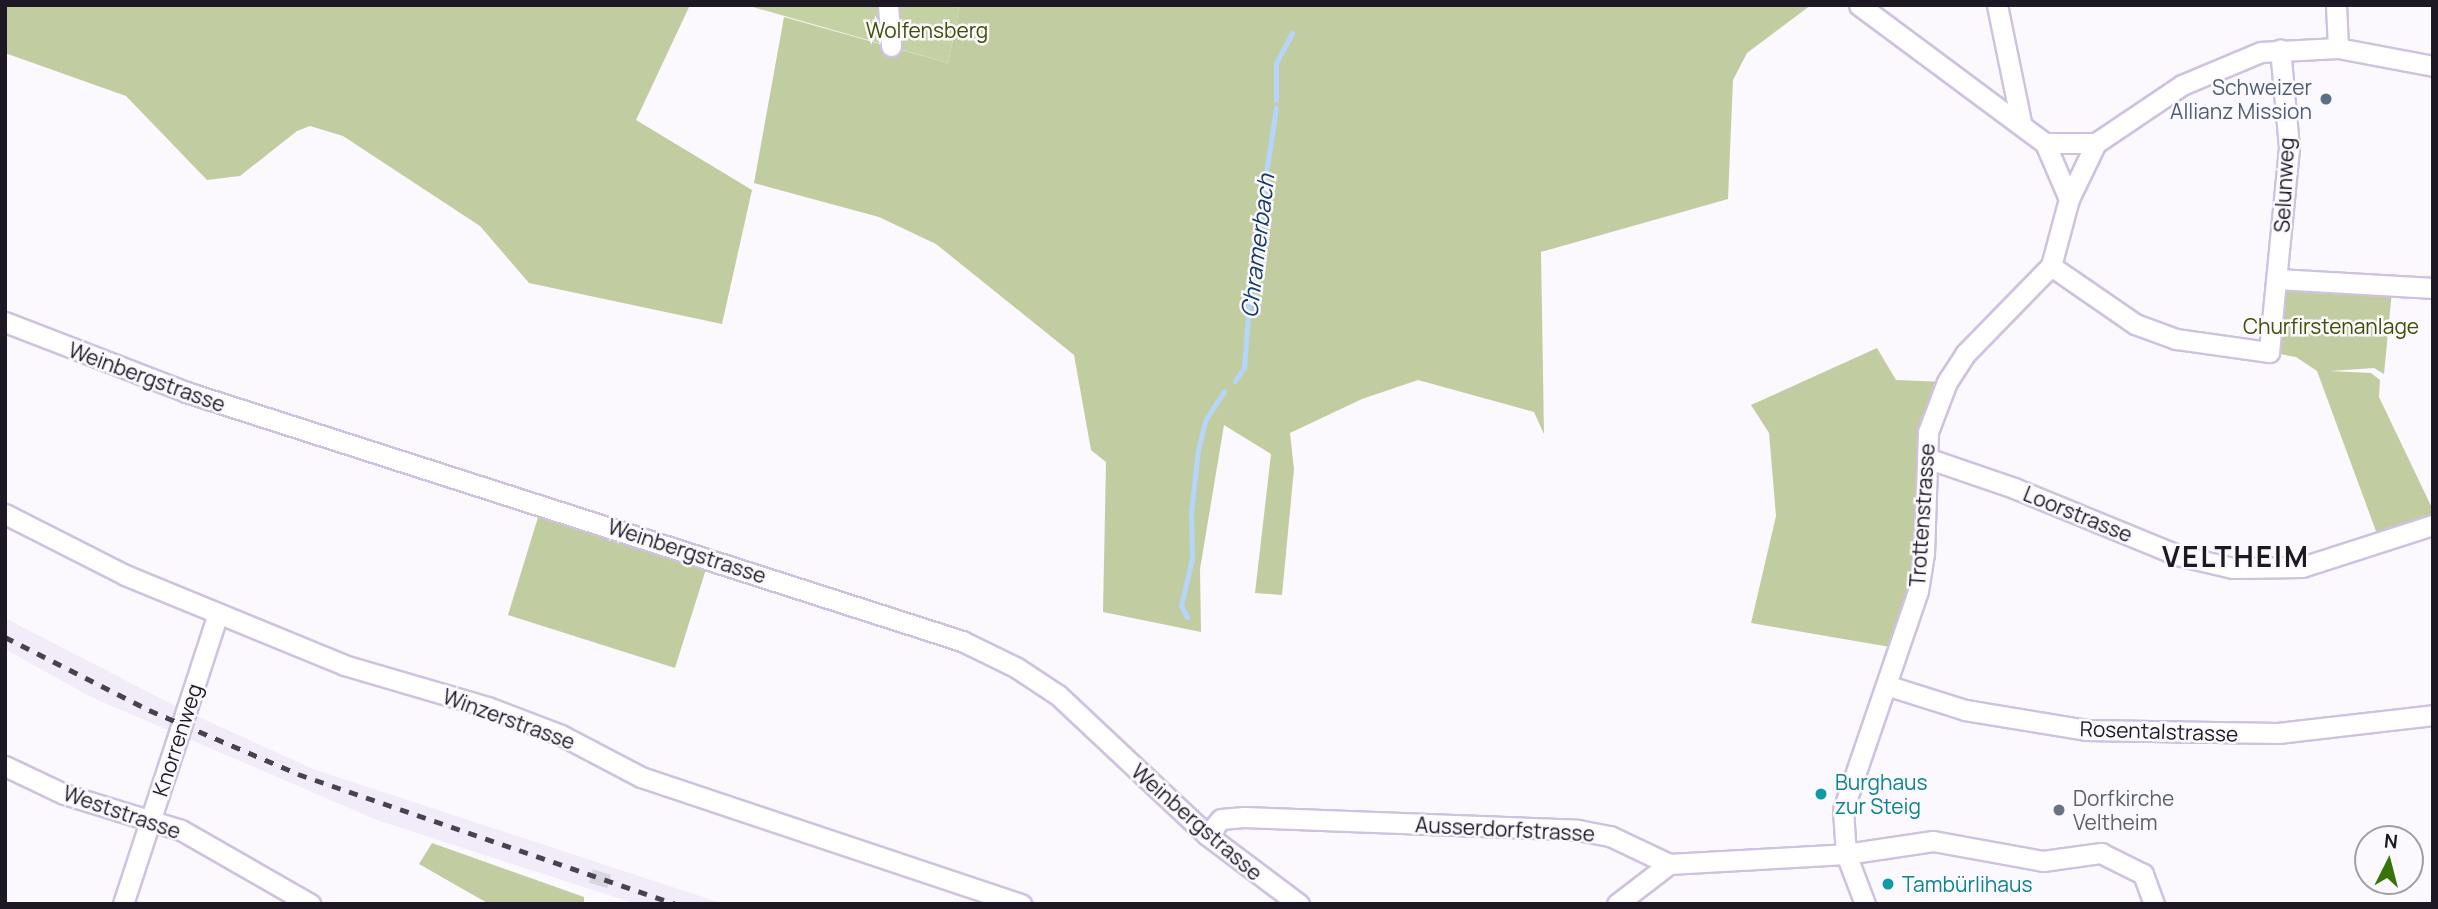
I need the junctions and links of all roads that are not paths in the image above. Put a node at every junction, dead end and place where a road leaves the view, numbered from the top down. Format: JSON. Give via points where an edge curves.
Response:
{"nodes":[{"id":1,"x":888,"y":5,"type":"edge"},
{"id":2,"x":1859,"y":5,"type":"edge"},
{"id":3,"x":1997,"y":5,"type":"edge"},
{"id":4,"x":2336,"y":5,"type":"edge"},
{"id":5,"x":891,"y":46,"type":"dead end"},
{"id":6,"x":2338,"y":48,"type":"junction"},
{"id":7,"x":2280,"y":49,"type":"junction"},
{"id":8,"x":2433,"y":66,"type":"edge"},
{"id":9,"x":2021,"y":122,"type":"junction"},
{"id":10,"x":2045,"y":143,"type":"junction"},
{"id":11,"x":2096,"y":143,"type":"junction"},
{"id":12,"x":2069,"y":199,"type":"junction"},
{"id":13,"x":2051,"y":266,"type":"junction"},
{"id":14,"x":2278,"y":279,"type":"junction"},
{"id":15,"x":2433,"y":288,"type":"edge"},
{"id":16,"x":5,"y":322,"type":"edge"},
{"id":17,"x":1927,"y":458,"type":"junction"},
{"id":18,"x":5,"y":514,"type":"edge"},
{"id":19,"x":2433,"y":525,"type":"edge"},
{"id":20,"x":217,"y":616,"type":"junction"},
{"id":21,"x":1889,"y":686,"type":"junction"},
{"id":22,"x":2433,"y":715,"type":"edge"},
{"id":23,"x":5,"y":766,"type":"edge"},
{"id":24,"x":149,"y":820,"type":"junction"},
{"id":25,"x":1207,"y":835,"type":"junction"},
{"id":26,"x":1846,"y":854,"type":"junction"},
{"id":27,"x":1669,"y":864,"type":"junction"},
{"id":28,"x":123,"y":904,"type":"edge"},
{"id":29,"x":310,"y":904,"type":"edge"},
{"id":30,"x":1021,"y":904,"type":"edge"},
{"id":31,"x":1299,"y":904,"type":"edge"},
{"id":32,"x":1617,"y":904,"type":"edge"},
{"id":33,"x":1865,"y":904,"type":"edge"},
{"id":34,"x":2154,"y":904,"type":"edge"}],
"edges":[{"from":1,"to":5,"type":"street"},
{"from":2,"to":9,"type":"street"},
{"from":3,"to":9,"type":"street"},
{"from":4,"to":6,"type":"street"},
{"from":6,"to":7,"type":"street"},
{"from":6,"to":8,"type":"street"},
{"from":7,"to":11,"type":"street","via":[[2236,59],[2208,72],[2123,121]]},
{"from":7,"to":14,"type":"street","name":"Selunweg","via":[[2289,147]]},
{"from":9,"to":10,"type":"street"},
{"from":10,"to":11,"type":"street"},
{"from":10,"to":12,"type":"street"},
{"from":11,"to":12,"type":"street","name":"Trottenstrasse"},
{"from":12,"to":13,"type":"street","name":"Trottenstrasse"},
{"from":13,"to":14,"type":"street","name":"Selunweg","via":[[2135,324],[2176,339],[2269,352]]},
{"from":13,"to":17,"type":"street","name":"Trottenstrasse","via":[[1965,354],[1947,382],[1928,432]]},
{"from":14,"to":15,"type":"street"},
{"from":16,"to":25,"type":"street","name":"Weinbergstrasse","via":[[198,397],[962,641],[1059,695]]},
{"from":17,"to":19,"type":"street","name":"Loorstrasse","via":[[2178,555],[2233,568],[2302,567]]},
{"from":17,"to":21,"type":"street","name":"Trottenstrasse","via":[[1924,554]]},
{"from":18,"to":20,"type":"street","name":"Winzerstrasse"},
{"from":20,"to":24,"type":"street","name":"Knorrenweg"},
{"from":20,"to":30,"type":"street","name":"Winzerstrasse","via":[[344,665],[536,726],[641,777]]},
{"from":21,"to":22,"type":"street","name":"Rosentalstrasse","via":[[1965,710],[2087,730],[2278,733]]},
{"from":21,"to":26,"type":"street","name":"Trottenstrasse","via":[[1843,810]]},
{"from":23,"to":24,"type":"street","name":"Weststrasse","via":[[64,794]]},
{"from":24,"to":28,"type":"street","name":"Knorrenweg"},
{"from":24,"to":29,"type":"street","name":"Weststrasse","via":[[181,830]]},
{"from":25,"to":27,"type":"street","name":"Ausserdorfstrasse","via":[[1221,819],[1244,817],[1578,830],[1610,836]]},
{"from":25,"to":31,"type":"street","name":"Weinbergstrasse"},
{"from":26,"to":27,"type":"street","name":"Ausserdorfstrasse"},
{"from":26,"to":33,"type":"street","name":"Trottenstrasse"},
{"from":26,"to":34,"type":"street","name":"Ausserdorfstrasse","via":[[1933,842],[2043,861],[2102,853],[2143,874]]},
{"from":27,"to":32,"type":"street"}]}
